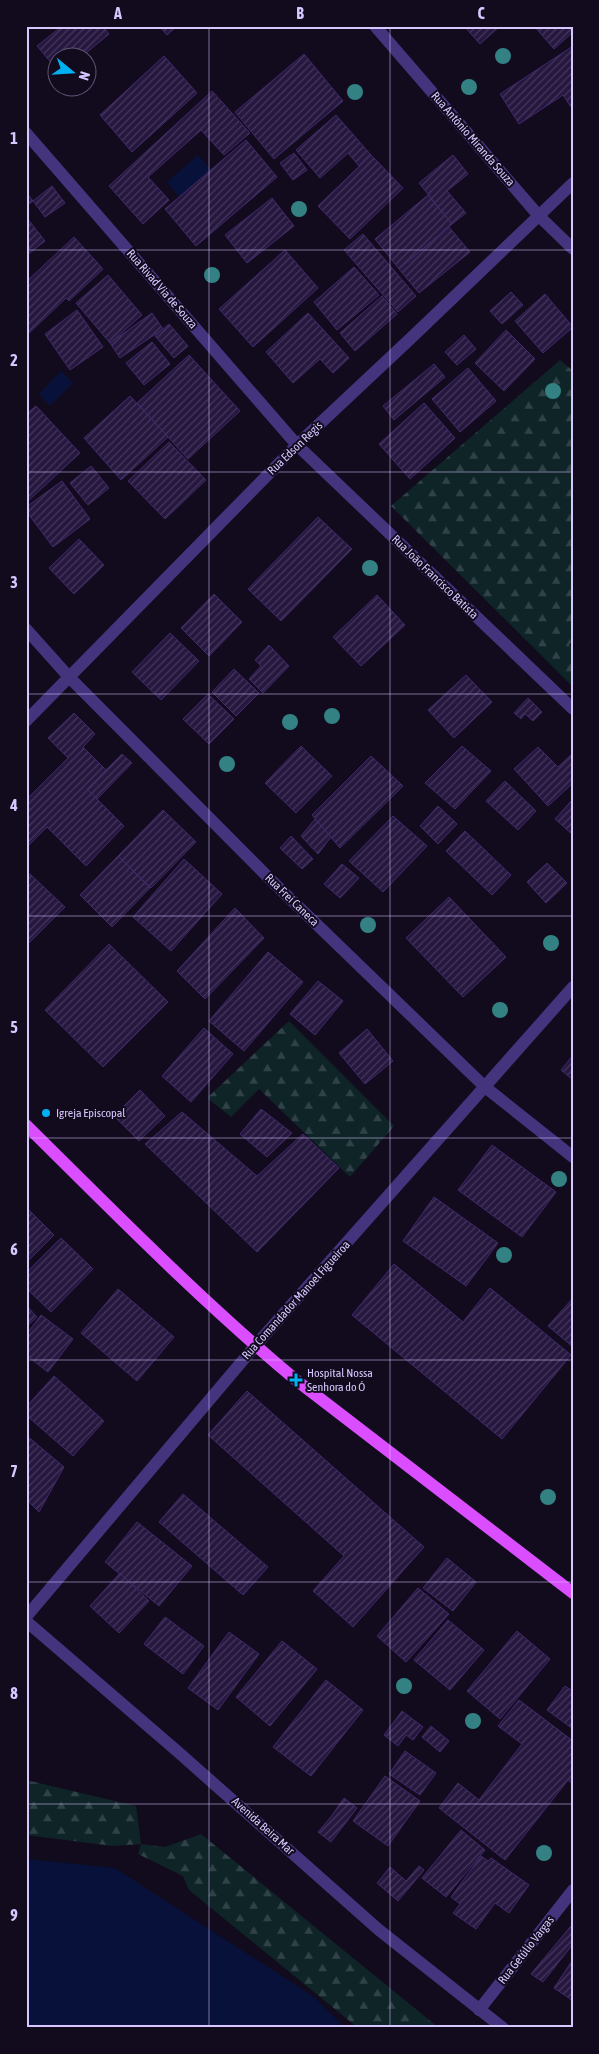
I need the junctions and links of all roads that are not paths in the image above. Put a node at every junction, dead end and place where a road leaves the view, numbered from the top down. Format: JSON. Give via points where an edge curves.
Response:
{"nodes":[{"id":1,"x":375,"y":26,"type":"edge"},
{"id":2,"x":26,"y":132,"type":"edge"},
{"id":3,"x":573,"y":183,"type":"edge"},
{"id":4,"x":539,"y":216,"type":"junction"},
{"id":5,"x":573,"y":249,"type":"edge"},
{"id":6,"x":297,"y":445,"type":"junction"},
{"id":7,"x":26,"y":629,"type":"edge"},
{"id":8,"x":69,"y":677,"type":"junction"},
{"id":9,"x":573,"y":709,"type":"edge"},
{"id":10,"x":26,"y":721,"type":"edge"},
{"id":11,"x":573,"y":987,"type":"edge"},
{"id":12,"x":485,"y":1087,"type":"junction"},
{"id":13,"x":26,"y":1125,"type":"edge"},
{"id":14,"x":573,"y":1157,"type":"edge"},
{"id":15,"x":255,"y":1346,"type":"junction"},
{"id":16,"x":573,"y":1593,"type":"edge"},
{"id":17,"x":26,"y":1619,"type":"edge"},
{"id":18,"x":573,"y":1890,"type":"edge"},
{"id":19,"x":480,"y":2010,"type":"junction"},
{"id":20,"x":503,"y":2028,"type":"edge"}],
"edges":[{"from":1,"to":4,"type":"street","name":"Rua Antônio Miranda Souza"},
{"from":2,"to":6,"type":"street","name":"Rua Rivad Via de Souza"},
{"from":3,"to":4,"type":"street","name":"Rua Edson Regis"},
{"from":4,"to":5,"type":"street","name":"Rua Antônio Miranda Souza"},
{"from":4,"to":6,"type":"street","name":"Rua Edson Regis"},
{"from":6,"to":8,"type":"street","name":"Rua Edson Regis"},
{"from":6,"to":9,"type":"street","name":"Rua João Francisco Batista"},
{"from":7,"to":8,"type":"street","name":"Rua Frei Caneca"},
{"from":8,"to":10,"type":"street","name":"Rua Edson Regis"},
{"from":8,"to":12,"type":"street","name":"Rua Frei Caneca","via":[[277,886]]},
{"from":11,"to":12,"type":"street","name":"Rua Comandador Manoel Figueiroa"},
{"from":12,"to":14,"type":"street","name":"Rua Frei Caneca"},
{"from":12,"to":15,"type":"street","name":"Rua Comandador Manoel Figueiroa"},
{"from":13,"to":15,"type":"main road","via":[[182,1280]]},
{"from":15,"to":16,"type":"main road"},
{"from":15,"to":17,"type":"street","name":"Rua Comandador Manoel Figueiroa"},
{"from":17,"to":19,"type":"street","name":"Avenida Beira Mar","via":[[379,1930]]},
{"from":18,"to":19,"type":"street","name":"Rua Getúlio Vargas"},
{"from":19,"to":20,"type":"street","name":"Avenida Beira Mar"}]}
